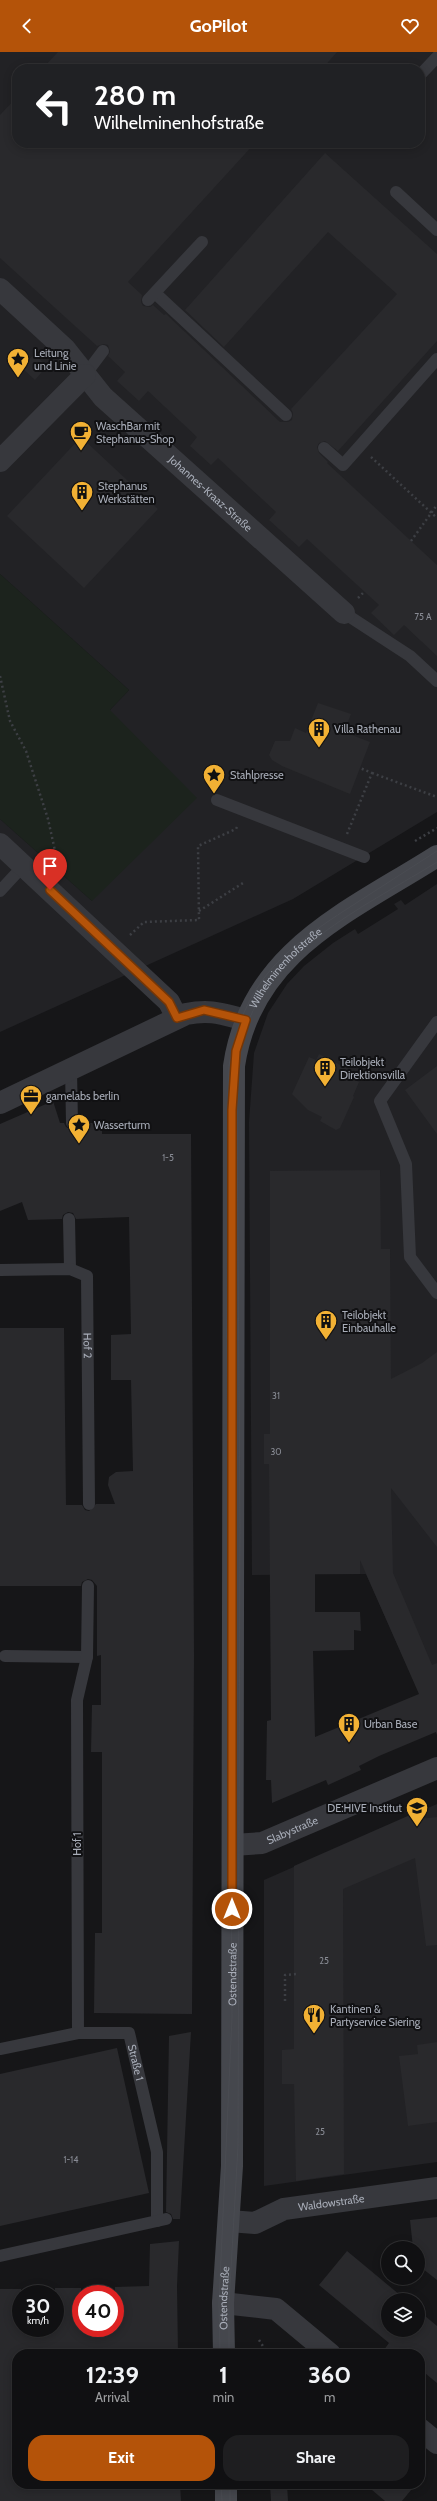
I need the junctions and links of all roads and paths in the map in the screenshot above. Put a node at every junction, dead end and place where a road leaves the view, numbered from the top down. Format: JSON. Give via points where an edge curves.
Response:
{"nodes":[{"id":1,"x":437,"y":57,"type":"edge"},
{"id":2,"x":425,"y":70,"type":"edge"},
{"id":3,"x":396,"y":192,"type":"dead end"},
{"id":4,"x":437,"y":230,"type":"edge"},
{"id":5,"x":202,"y":242,"type":"dead end"},
{"id":6,"x":0,"y":289,"type":"edge"},
{"id":7,"x":103,"y":351,"type":"dead end"},
{"id":8,"x":437,"y":359,"type":"edge"},
{"id":9,"x":85,"y":375,"type":"junction"},
{"id":10,"x":286,"y":415,"type":"dead end"},
{"id":11,"x":360,"y":446,"type":"junction"},
{"id":12,"x":324,"y":448,"type":"dead end"},
{"id":13,"x":0,"y":461,"type":"edge"},
{"id":14,"x":437,"y":505,"type":"edge"},
{"id":15,"x":431,"y":512,"type":"junction"},
{"id":16,"x":437,"y":518,"type":"edge"},
{"id":17,"x":411,"y":541,"type":"dead end"},
{"id":18,"x":344,"y":613,"type":"joint"},
{"id":19,"x":0,"y":676,"type":"edge"},
{"id":20,"x":437,"y":681,"type":"edge"},
{"id":21,"x":360,"y":768,"type":"dead end"},
{"id":22,"x":372,"y":773,"type":"junction"},
{"id":23,"x":437,"y":797,"type":"edge"},
{"id":24,"x":217,"y":800,"type":"dead end"},
{"id":25,"x":243,"y":811,"type":"junction"},
{"id":26,"x":0,"y":844,"type":"edge"},
{"id":27,"x":341,"y":849,"type":"junction"},
{"id":28,"x":437,"y":856,"type":"edge"},
{"id":29,"x":364,"y":857,"type":"dead end"},
{"id":30,"x":24,"y":865,"type":"junction"},
{"id":31,"x":243,"y":883,"type":"dead end"},
{"id":32,"x":50,"y":890,"type":"junction"},
{"id":33,"x":0,"y":891,"type":"edge"},
{"id":34,"x":199,"y":911,"type":"junction"},
{"id":35,"x":114,"y":950,"type":"junction"},
{"id":36,"x":177,"y":1018,"type":"junction"},
{"id":37,"x":246,"y":1020,"type":"junction"},
{"id":38,"x":437,"y":1022,"type":"edge"},
{"id":39,"x":71,"y":1070,"type":"junction"},
{"id":40,"x":0,"y":1103,"type":"edge"},
{"id":41,"x":72,"y":1123,"type":"dead end"},
{"id":42,"x":69,"y":1219,"type":"dead end"},
{"id":43,"x":70,"y":1268,"type":"junction"},
{"id":44,"x":0,"y":1270,"type":"edge"},
{"id":45,"x":437,"y":1293,"type":"edge"},
{"id":46,"x":89,"y":1504,"type":"dead end"},
{"id":47,"x":88,"y":1586,"type":"dead end"},
{"id":48,"x":5,"y":1656,"type":"dead end"},
{"id":49,"x":88,"y":1657,"type":"junction"},
{"id":50,"x":437,"y":1768,"type":"edge"},
{"id":51,"x":233,"y":1845,"type":"junction"},
{"id":52,"x":296,"y":1974,"type":"dead end"},
{"id":53,"x":285,"y":2001,"type":"dead end"},
{"id":54,"x":78,"y":2033,"type":"junction"},
{"id":55,"x":0,"y":2049,"type":"edge"},
{"id":56,"x":437,"y":2188,"type":"edge"},
{"id":57,"x":230,"y":2221,"type":"junction"},
{"id":58,"x":0,"y":2256,"type":"edge"},
{"id":59,"x":223,"y":2303,"type":"junction"},
{"id":60,"x":259,"y":2340,"type":"dead end"},
{"id":61,"x":224,"y":2349,"type":"edge"},
{"id":62,"x":265,"y":2349,"type":"edge"},
{"id":63,"x":324,"y":2349,"type":"edge"},
{"id":64,"x":425,"y":2433,"type":"edge"},
{"id":65,"x":437,"y":2443,"type":"edge"},
{"id":66,"x":226,"y":2489,"type":"edge"},
{"id":67,"x":226,"y":2501,"type":"edge"}],
"edges":[{"from":1,"to":2,"type":"lane"},
{"from":3,"to":4,"type":"lane"},
{"from":5,"to":10,"type":"lane","via":[[152,297]]},
{"from":6,"to":9,"type":"street","name":"Johannes-Kraaz-Straße","via":[[65,349]]},
{"from":7,"to":9,"type":"lane"},
{"from":8,"to":11,"type":"lane"},
{"from":9,"to":13,"type":"street"},
{"from":9,"to":18,"type":"street","name":"Johannes-Kraaz-Straße","via":[[103,397]]},
{"from":11,"to":12,"type":"lane","via":[[343,465]]},
{"from":11,"to":15,"type":"path"},
{"from":14,"to":15,"type":"path"},
{"from":15,"to":16,"type":"path"},
{"from":15,"to":17,"type":"path"},
{"from":18,"to":20,"type":"lane","name":"Johannes-Kraaz-Straße","via":[[410,656]]},
{"from":19,"to":32,"type":"path","via":[[10,721],[26,751],[48,819],[61,880]]},
{"from":21,"to":22,"type":"path"},
{"from":22,"to":23,"type":"path"},
{"from":22,"to":27,"type":"path"},
{"from":24,"to":25,"type":"lane"},
{"from":25,"to":27,"type":"lane"},
{"from":25,"to":34,"type":"path","via":[[236,829],[198,846]]},
{"from":26,"to":30,"type":"street"},
{"from":27,"to":29,"type":"lane"},
{"from":28,"to":37,"type":"street","name":"Wilhelminenhofstraße","via":[[325,926],[289,955],[265,982]]},
{"from":30,"to":32,"type":"street"},
{"from":30,"to":33,"type":"lane"},
{"from":31,"to":34,"type":"path"},
{"from":32,"to":35,"type":"street"},
{"from":34,"to":35,"type":"path","via":[[199,920],[144,922]]},
{"from":35,"to":36,"type":"street","via":[[169,1002]]},
{"from":36,"to":37,"type":"street","name":"Wilhelminenhofstraße","via":[[204,1010]]},
{"from":36,"to":39,"type":"street","name":"Wilhelminenhofstraße"},
{"from":37,"to":51,"type":"street","name":"Ostendstraße","via":[[236,1051],[232,1110]]},
{"from":38,"to":45,"type":"lane","via":[[380,1101],[406,1164],[410,1257]]},
{"from":39,"to":40,"type":"street","name":"Wilhelminenhofstraße"},
{"from":39,"to":41,"type":"lane"},
{"from":42,"to":43,"type":"lane"},
{"from":43,"to":44,"type":"lane"},
{"from":43,"to":46,"type":"lane","name":"Hof 2","via":[[87,1276]]},
{"from":47,"to":49,"type":"lane","name":"Hof 1"},
{"from":48,"to":49,"type":"lane"},
{"from":49,"to":54,"type":"lane","name":"Hof 1","via":[[77,1700]]},
{"from":50,"to":51,"type":"street","name":"Slabystraße","via":[[262,1843]]},
{"from":51,"to":57,"type":"street","name":"Ostendstraße"},
{"from":52,"to":53,"type":"path","via":[[285,1975]]},
{"from":54,"to":55,"type":"lane","name":"Straße 1"},
{"from":54,"to":58,"type":"lane","name":"Straße 1","via":[[130,2033],[157,2152],[162,2220]]},
{"from":56,"to":57,"type":"street","name":"Waldowstraße","via":[[284,2209],[255,2223]]},
{"from":57,"to":59,"type":"street","name":"Ostendstraße"},
{"from":59,"to":61,"type":"street","name":"Ostendstraße"},
{"from":59,"to":63,"type":"street","via":[[276,2309]]},
{"from":60,"to":62,"type":"path"},
{"from":64,"to":65,"type":"street"},
{"from":66,"to":67,"type":"street"}]}
